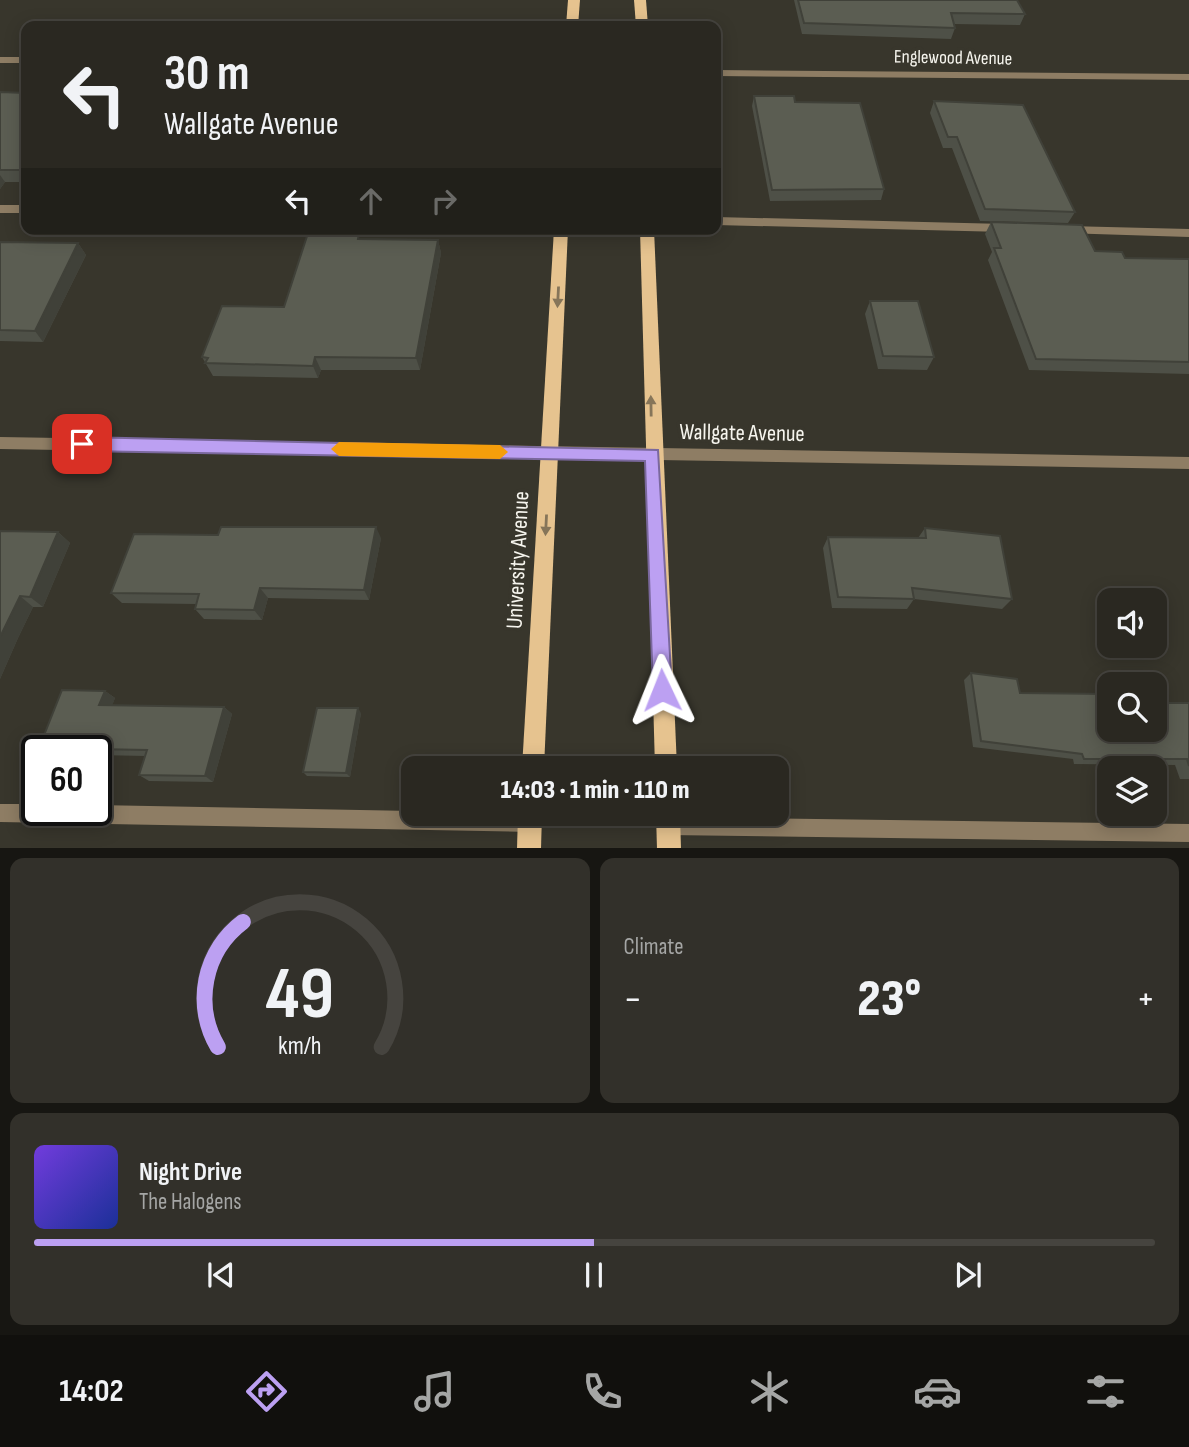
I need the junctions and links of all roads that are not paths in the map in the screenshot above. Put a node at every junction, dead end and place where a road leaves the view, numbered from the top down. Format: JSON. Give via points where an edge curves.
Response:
{"nodes":[{"id":1,"x":573,"y":0,"type":"edge"},
{"id":2,"x":640,"y":0,"type":"edge"},
{"id":3,"x":572,"y":21,"type":"edge"},
{"id":4,"x":642,"y":21,"type":"edge"},
{"id":5,"x":0,"y":60,"type":"edge"},
{"id":6,"x":21,"y":61,"type":"edge"},
{"id":7,"x":721,"y":73,"type":"edge"},
{"id":8,"x":1189,"y":77,"type":"edge"},
{"id":9,"x":0,"y":209,"type":"edge"},
{"id":10,"x":21,"y":209,"type":"edge"},
{"id":11,"x":721,"y":221,"type":"edge"},
{"id":12,"x":1022,"y":228,"type":"edge"},
{"id":13,"x":1050,"y":229,"type":"edge"},
{"id":14,"x":1189,"y":233,"type":"edge"},
{"id":15,"x":561,"y":235,"type":"edge"},
{"id":16,"x":648,"y":235,"type":"edge"},
{"id":17,"x":0,"y":443,"type":"edge"},
{"id":18,"x":550,"y":453,"type":"junction"},
{"id":19,"x":653,"y":455,"type":"junction"},
{"id":20,"x":1189,"y":463,"type":"edge"},
{"id":21,"x":534,"y":756,"type":"edge"},
{"id":22,"x":666,"y":756,"type":"edge"},
{"id":23,"x":0,"y":813,"type":"edge"},
{"id":24,"x":401,"y":817,"type":"edge"},
{"id":25,"x":530,"y":826,"type":"edge"},
{"id":26,"x":668,"y":829,"type":"edge"},
{"id":27,"x":1189,"y":833,"type":"edge"},
{"id":28,"x":529,"y":848,"type":"edge"}],
"edges":[{"from":1,"to":3,"type":"main road"},
{"from":2,"to":4,"type":"main road"},
{"from":5,"to":6,"type":"street"},
{"from":7,"to":8,"type":"street","name":"Englewood Avenue"},
{"from":9,"to":10,"type":"street"},
{"from":11,"to":12,"type":"street"},
{"from":13,"to":14,"type":"street"},
{"from":15,"to":18,"type":"main road","name":"University Avenue","one_way":true},
{"from":19,"to":16,"type":"main road","one_way":true},
{"from":17,"to":18,"type":"street","name":"Wallgate Avenue"},
{"from":18,"to":19,"type":"street","name":"Wallgate Avenue"},
{"from":18,"to":21,"type":"main road","name":"University Avenue","one_way":true},
{"from":19,"to":20,"type":"street","name":"Wallgate Avenue"},
{"from":19,"to":22,"type":"main road"},
{"from":23,"to":24,"type":"street"},
{"from":25,"to":28,"type":"main road"},
{"from":26,"to":27,"type":"street"}]}
